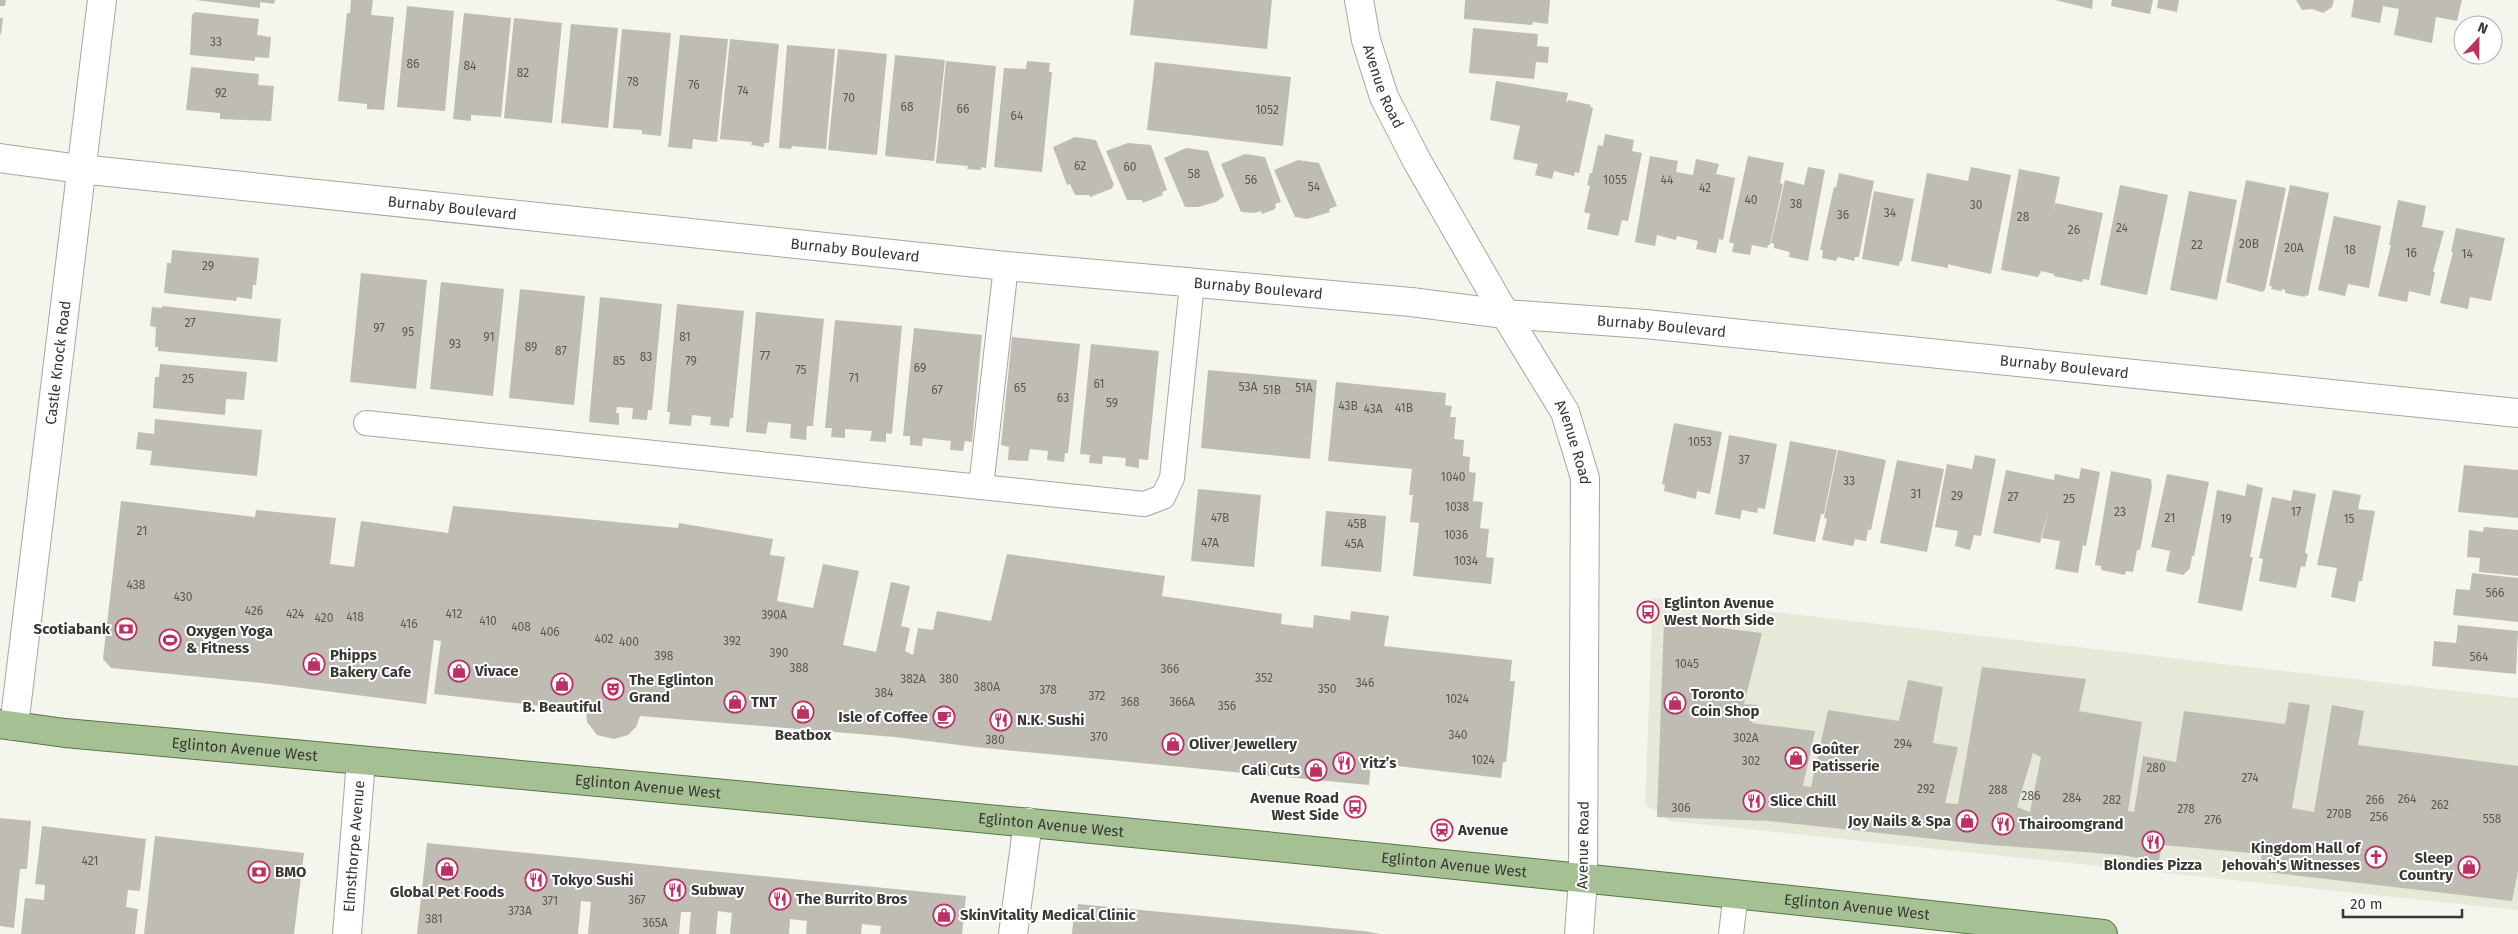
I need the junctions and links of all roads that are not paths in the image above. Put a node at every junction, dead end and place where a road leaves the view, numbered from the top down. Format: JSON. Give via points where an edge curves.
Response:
{"nodes":[{"id":1,"x":102,"y":0,"type":"edge"},
{"id":2,"x":1359,"y":0,"type":"edge"},
{"id":3,"x":0,"y":158,"type":"edge"},
{"id":4,"x":80,"y":169,"type":"junction"},
{"id":5,"x":1006,"y":266,"type":"junction"},
{"id":6,"x":1192,"y":284,"type":"junction"},
{"id":7,"x":1505,"y":314,"type":"junction"},
{"id":8,"x":2518,"y":413,"type":"edge"},
{"id":9,"x":366,"y":422,"type":"dead end"},
{"id":10,"x":981,"y":487,"type":"junction"},
{"id":11,"x":7,"y":725,"type":"edge"},
{"id":12,"x":361,"y":761,"type":"junction"},
{"id":13,"x":1028,"y":822,"type":"junction"},
{"id":14,"x":1583,"y":880,"type":"junction"},
{"id":15,"x":1736,"y":893,"type":"junction"},
{"id":16,"x":347,"y":934,"type":"edge"},
{"id":17,"x":1013,"y":934,"type":"edge"},
{"id":18,"x":1580,"y":934,"type":"edge"},
{"id":19,"x":1731,"y":934,"type":"edge"},
{"id":20,"x":2103,"y":934,"type":"edge"}],
"edges":[{"from":1,"to":4,"type":"street","name":"Castle Knock Road"},
{"from":2,"to":7,"type":"street","name":"Avenue Road","via":[[1366,40],[1384,97]]},
{"from":3,"to":4,"type":"street","name":"Burnaby Boulevard"},
{"from":4,"to":5,"type":"street","name":"Burnaby Boulevard"},
{"from":4,"to":11,"type":"street","name":"Castle Knock Road"},
{"from":5,"to":6,"type":"street","name":"Burnaby Boulevard"},
{"from":5,"to":10,"type":"lane"},
{"from":6,"to":7,"type":"street","name":"Burnaby Boulevard","via":[[1411,302]]},
{"from":6,"to":10,"type":"lane","via":[[1172,478],[1163,497],[1144,504]]},
{"from":7,"to":8,"type":"street","name":"Burnaby Boulevard","via":[[1646,324]]},
{"from":7,"to":14,"type":"street","name":"Avenue Road","via":[[1565,412],[1585,478]]},
{"from":9,"to":10,"type":"lane"},
{"from":11,"to":12,"type":"main road","name":"Eglinton Avenue West"},
{"from":12,"to":13,"type":"main road","name":"Eglinton Avenue West"},
{"from":12,"to":16,"type":"street","name":"Elmsthorpe Avenue"},
{"from":13,"to":14,"type":"main road","name":"Eglinton Avenue West"},
{"from":13,"to":17,"type":"street"},
{"from":14,"to":15,"type":"main road","name":"Eglinton Avenue West"},
{"from":14,"to":18,"type":"street","name":"Avenue Road"},
{"from":15,"to":19,"type":"lane"},
{"from":15,"to":20,"type":"main road","name":"Eglinton Avenue West"}]}
